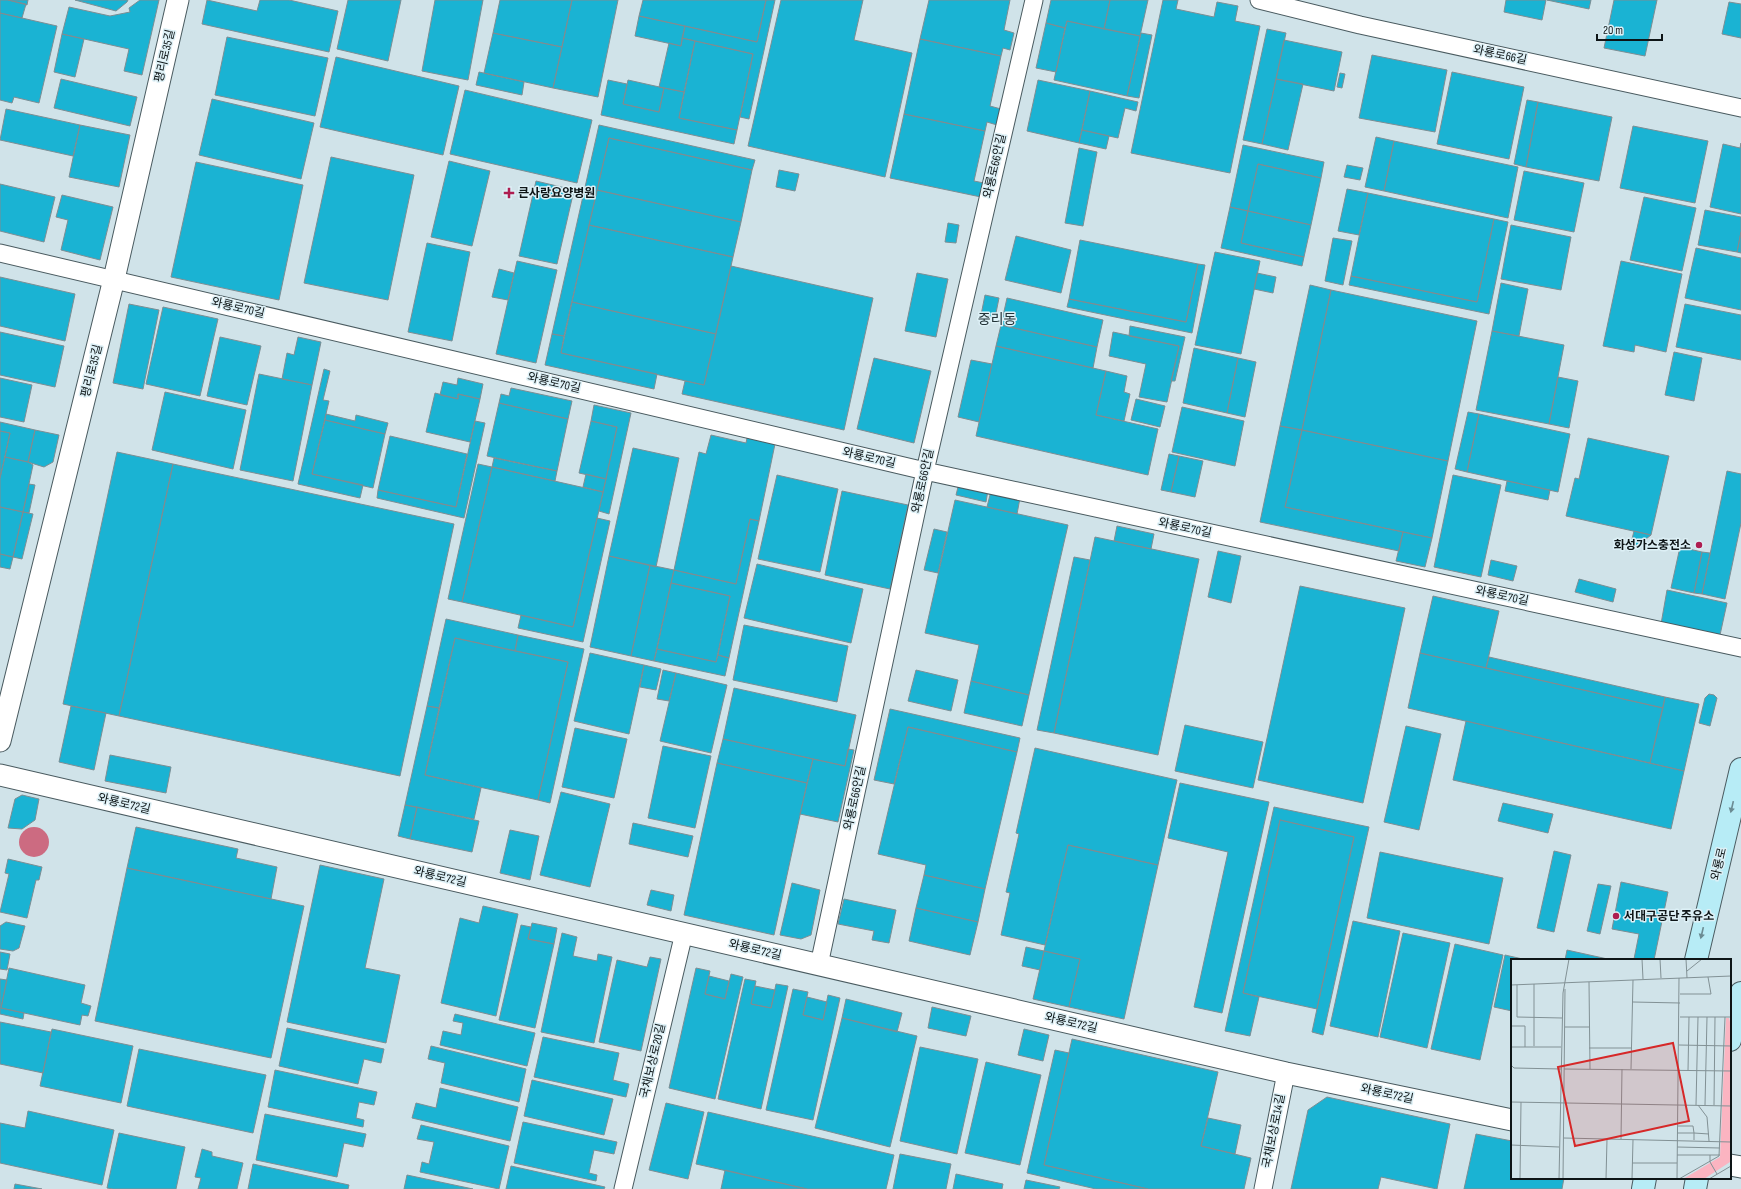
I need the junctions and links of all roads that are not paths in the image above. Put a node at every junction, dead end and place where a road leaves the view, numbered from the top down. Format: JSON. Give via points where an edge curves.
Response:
{"nodes":[{"id":1,"x":178,"y":0,"type":"edge"},
{"id":2,"x":1034,"y":0,"type":"edge"},
{"id":3,"x":1259,"y":0,"type":"edge"},
{"id":4,"x":1741,"y":108,"type":"edge"},
{"id":5,"x":0,"y":253,"type":"edge"},
{"id":6,"x":114,"y":279,"type":"junction"},
{"id":7,"x":925,"y":471,"type":"junction"},
{"id":8,"x":1741,"y":648,"type":"edge"},
{"id":9,"x":0,"y":741,"type":"edge"},
{"id":10,"x":1741,"y":769,"type":"edge"},
{"id":11,"x":0,"y":775,"type":"edge"},
{"id":12,"x":684,"y":933,"type":"junction"},
{"id":13,"x":1696,"y":959,"type":"edge"},
{"id":14,"x":819,"y":964,"type":"junction"},
{"id":15,"x":1741,"y":993,"type":"edge"},
{"id":16,"x":1731,"y":1036,"type":"edge"},
{"id":17,"x":1286,"y":1073,"type":"junction"},
{"id":18,"x":1511,"y":1120,"type":"edge"},
{"id":19,"x":1731,"y":1165,"type":"edge"},
{"id":20,"x":1741,"y":1168,"type":"edge"},
{"id":21,"x":1645,"y":1179,"type":"edge"},
{"id":22,"x":1697,"y":1179,"type":"edge"},
{"id":23,"x":623,"y":1189,"type":"edge"},
{"id":24,"x":1263,"y":1189,"type":"edge"},
{"id":25,"x":1643,"y":1189,"type":"edge"},
{"id":26,"x":1695,"y":1189,"type":"edge"}],
"edges":[{"from":1,"to":6,"type":"street","name":"평리로35길"},
{"from":2,"to":7,"type":"street","name":"와룡로66안길"},
{"from":3,"to":4,"type":"street","name":"와룡로66길","via":[[1360,25]]},
{"from":5,"to":6,"type":"street","name":"와룡로70길"},
{"from":6,"to":7,"type":"street","name":"와룡로70길"},
{"from":6,"to":9,"type":"street","name":"평리로35길"},
{"from":7,"to":8,"type":"street","name":"와룡로70길"},
{"from":7,"to":14,"type":"street","name":"와룡로66안길"},
{"from":10,"to":13,"type":"main road","name":"와룡로","one_way":true},
{"from":11,"to":12,"type":"street","name":"와룡로72길"},
{"from":12,"to":14,"type":"street","name":"와룡로72길"},
{"from":12,"to":23,"type":"street","name":"국채보상로20길"},
{"from":14,"to":17,"type":"street","name":"와룡로72길"},
{"from":15,"to":16,"type":"main road"},
{"from":17,"to":18,"type":"street","name":"와룡로72길"},
{"from":17,"to":24,"type":"street","name":"국채보상로14길"},
{"from":19,"to":20,"type":"street"},
{"from":21,"to":25,"type":"main road"},
{"from":22,"to":26,"type":"main road"}]}
